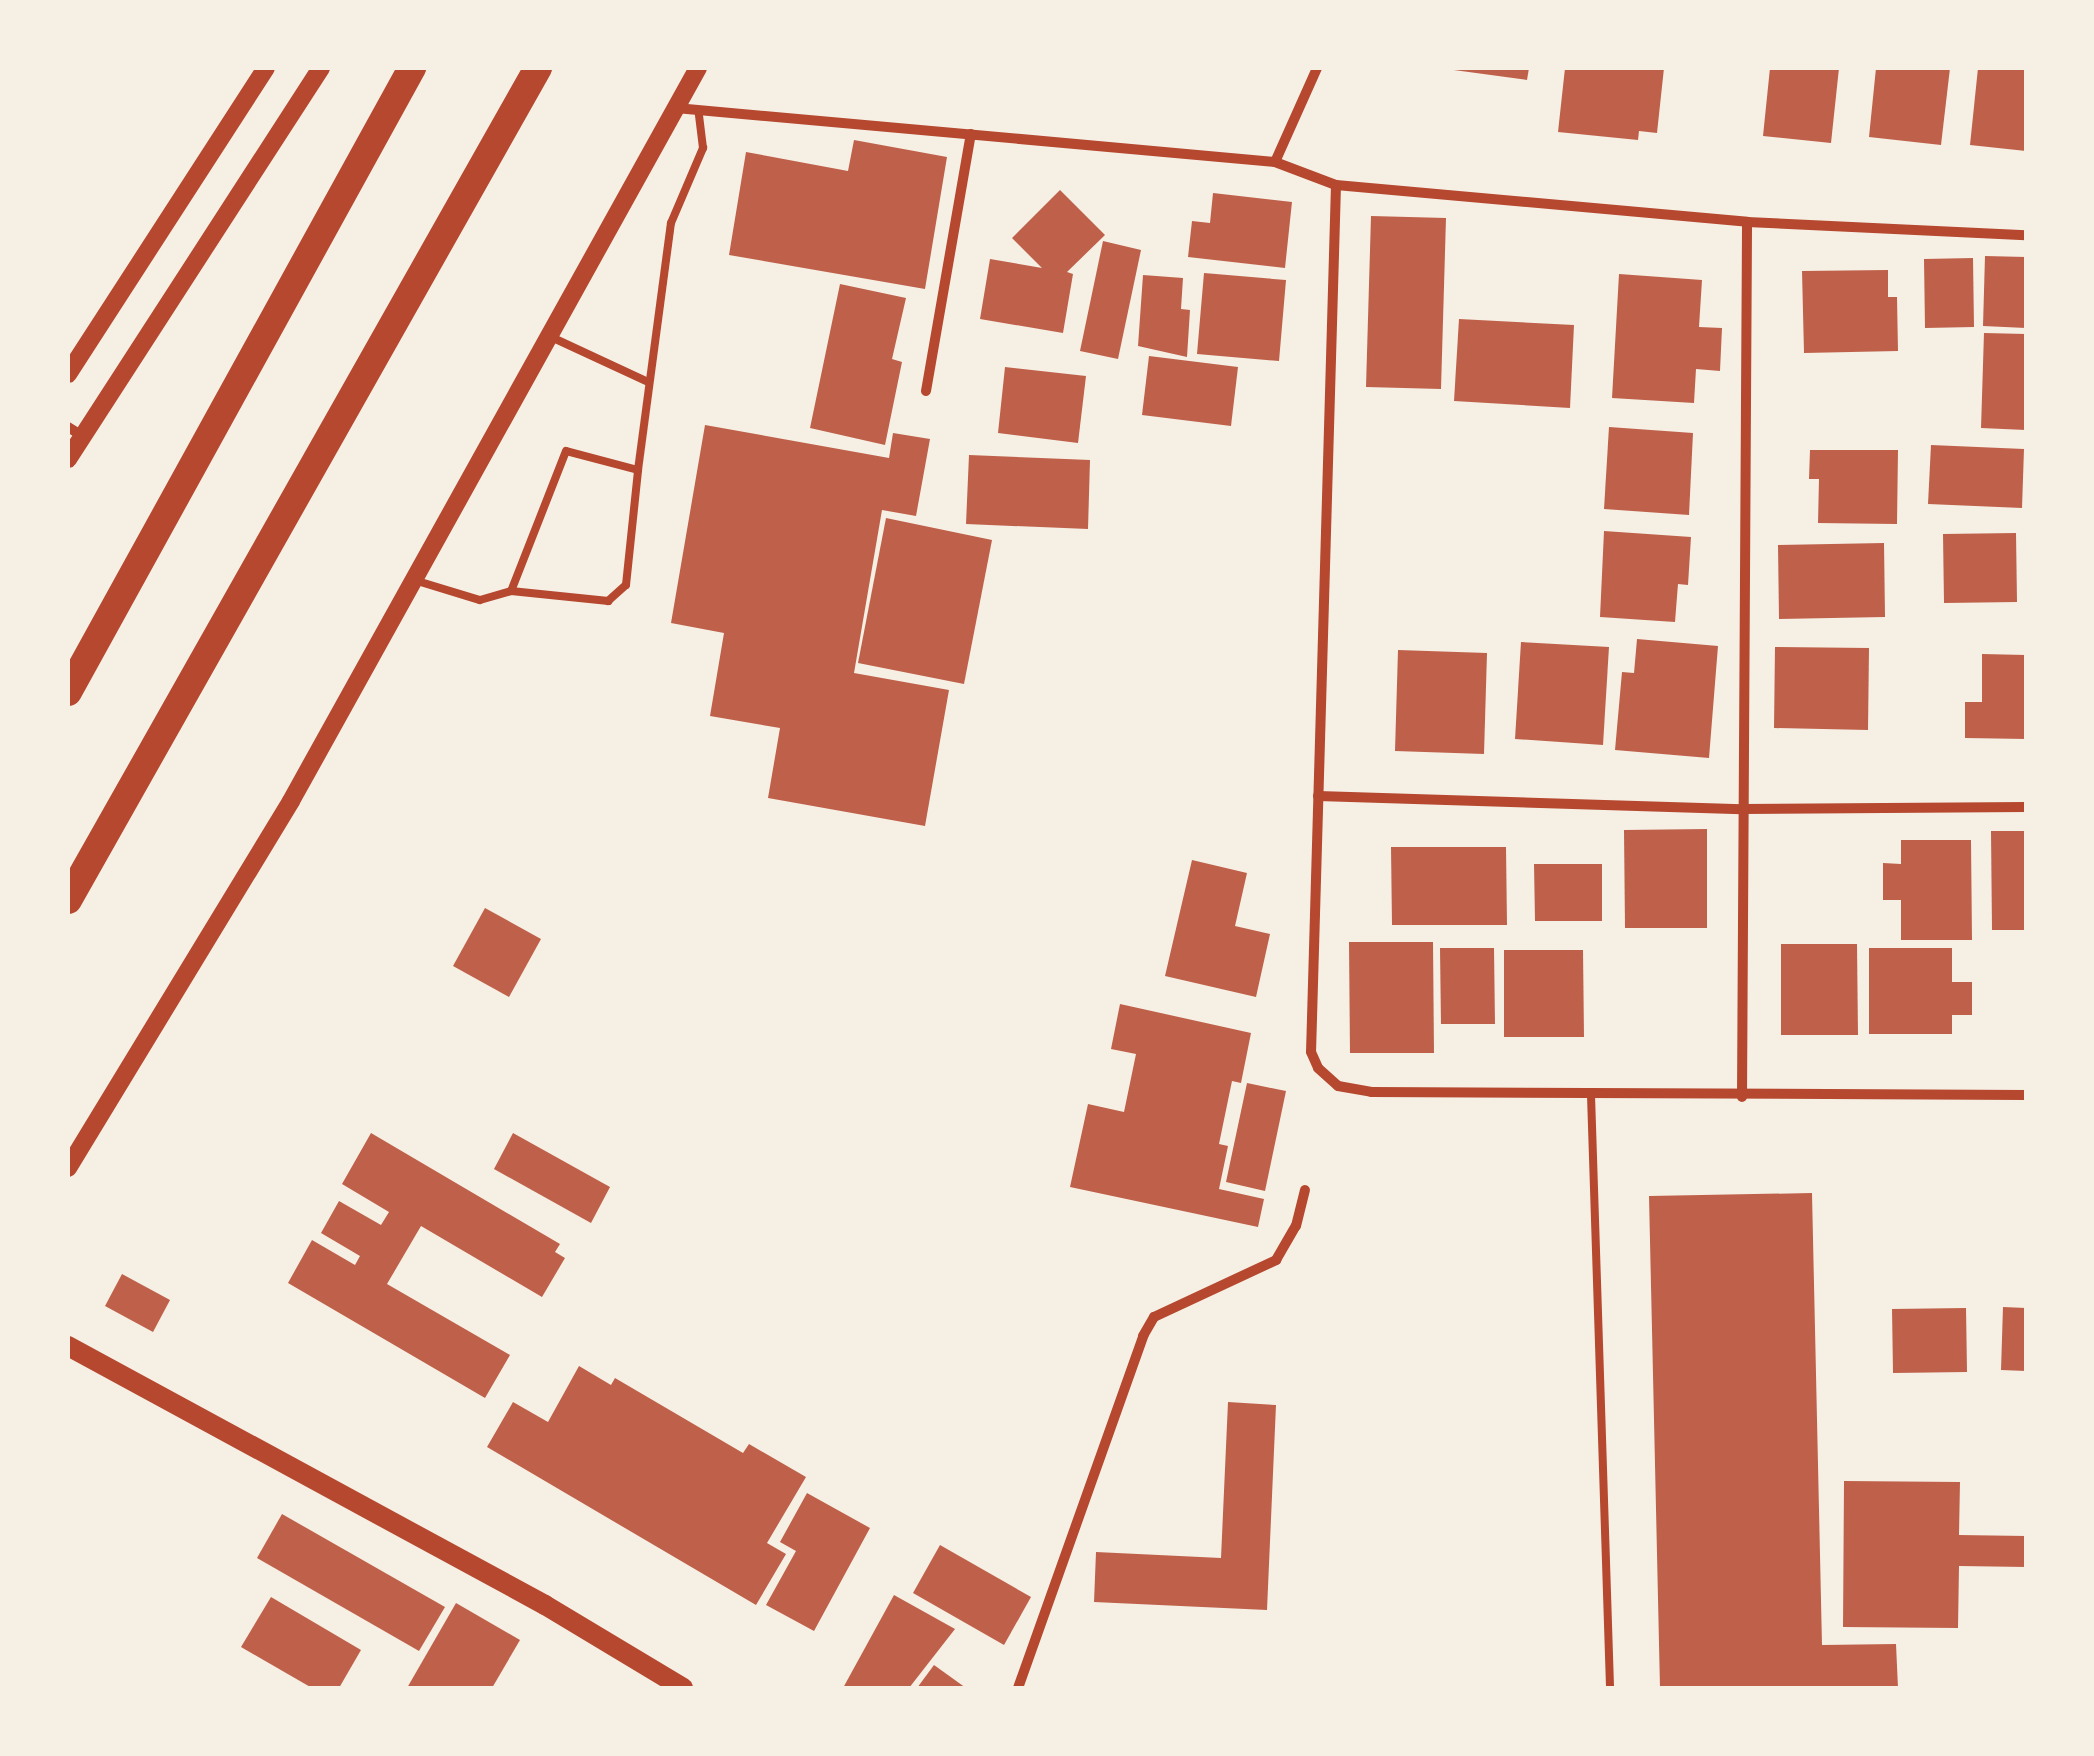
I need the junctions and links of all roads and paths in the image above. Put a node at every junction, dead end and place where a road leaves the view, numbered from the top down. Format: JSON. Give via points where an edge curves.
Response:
{"nodes":[{"id":1,"x":266,"y":68,"type":"edge"},
{"id":2,"x":321,"y":68,"type":"edge"},
{"id":3,"x":412,"y":68,"type":"edge"},
{"id":4,"x":538,"y":68,"type":"edge"},
{"id":5,"x":698,"y":68,"type":"edge"},
{"id":6,"x":1317,"y":68,"type":"edge"},
{"id":7,"x":675,"y":108,"type":"junction"},
{"id":8,"x":698,"y":110,"type":"junction"},
{"id":9,"x":970,"y":134,"type":"junction"},
{"id":10,"x":1275,"y":162,"type":"junction"},
{"id":11,"x":1336,"y":184,"type":"junction"},
{"id":12,"x":1747,"y":222,"type":"junction"},
{"id":13,"x":2026,"y":235,"type":"edge"},
{"id":14,"x":549,"y":336,"type":"junction"},
{"id":15,"x":68,"y":374,"type":"edge"},
{"id":16,"x":648,"y":382,"type":"junction"},
{"id":17,"x":926,"y":391,"type":"dead end"},
{"id":18,"x":74,"y":431,"type":"edge"},
{"id":19,"x":68,"y":458,"type":"edge"},
{"id":20,"x":638,"y":470,"type":"junction"},
{"id":21,"x":414,"y":580,"type":"junction"},
{"id":22,"x":511,"y":591,"type":"junction"},
{"id":23,"x":68,"y":692,"type":"edge"},
{"id":24,"x":1318,"y":796,"type":"junction"},
{"id":25,"x":2026,"y":807,"type":"edge"},
{"id":26,"x":1742,"y":809,"type":"junction"},
{"id":27,"x":68,"y":900,"type":"edge"},
{"id":28,"x":1590,"y":1095,"type":"junction"},
{"id":29,"x":2026,"y":1096,"type":"edge"},
{"id":30,"x":1742,"y":1097,"type":"junction"},
{"id":31,"x":68,"y":1168,"type":"edge"},
{"id":32,"x":1305,"y":1190,"type":"dead end"},
{"id":33,"x":68,"y":1346,"type":"edge"},
{"id":34,"x":683,"y":1688,"type":"edge"},
{"id":35,"x":1018,"y":1688,"type":"edge"},
{"id":36,"x":1610,"y":1688,"type":"edge"}],
"edges":[{"from":1,"to":15,"type":"street"},
{"from":2,"to":18,"type":"street"},
{"from":3,"to":23,"type":"highway"},
{"from":4,"to":27,"type":"highway"},
{"from":5,"to":7,"type":"street"},
{"from":6,"to":10,"type":"street"},
{"from":7,"to":8,"type":"street"},
{"from":7,"to":14,"type":"street"},
{"from":8,"to":9,"type":"street"},
{"from":8,"to":16,"type":"lane","via":[[703,148],[671,223]]},
{"from":9,"to":10,"type":"street"},
{"from":9,"to":17,"type":"street"},
{"from":10,"to":11,"type":"street"},
{"from":11,"to":12,"type":"street"},
{"from":11,"to":24,"type":"street"},
{"from":12,"to":13,"type":"street"},
{"from":12,"to":26,"type":"street"},
{"from":14,"to":16,"type":"lane"},
{"from":14,"to":21,"type":"street"},
{"from":16,"to":20,"type":"lane"},
{"from":18,"to":19,"type":"street"},
{"from":20,"to":22,"type":"lane","via":[[566,451]]},
{"from":20,"to":22,"type":"lane","via":[[620,594],[596,602]]},
{"from":21,"to":22,"type":"lane","via":[[480,600]]},
{"from":21,"to":31,"type":"street","via":[[292,801]]},
{"from":24,"to":26,"type":"street"},
{"from":24,"to":28,"type":"street","via":[[1311,1052],[1318,1068],[1338,1086],[1371,1092]]},
{"from":25,"to":26,"type":"street"},
{"from":26,"to":30,"type":"street"},
{"from":28,"to":30,"type":"street"},
{"from":28,"to":36,"type":"lane"},
{"from":29,"to":30,"type":"street"},
{"from":32,"to":35,"type":"street","via":[[1296,1226],[1276,1260],[1154,1318],[1143,1336]]},
{"from":33,"to":34,"type":"main road"}]}
